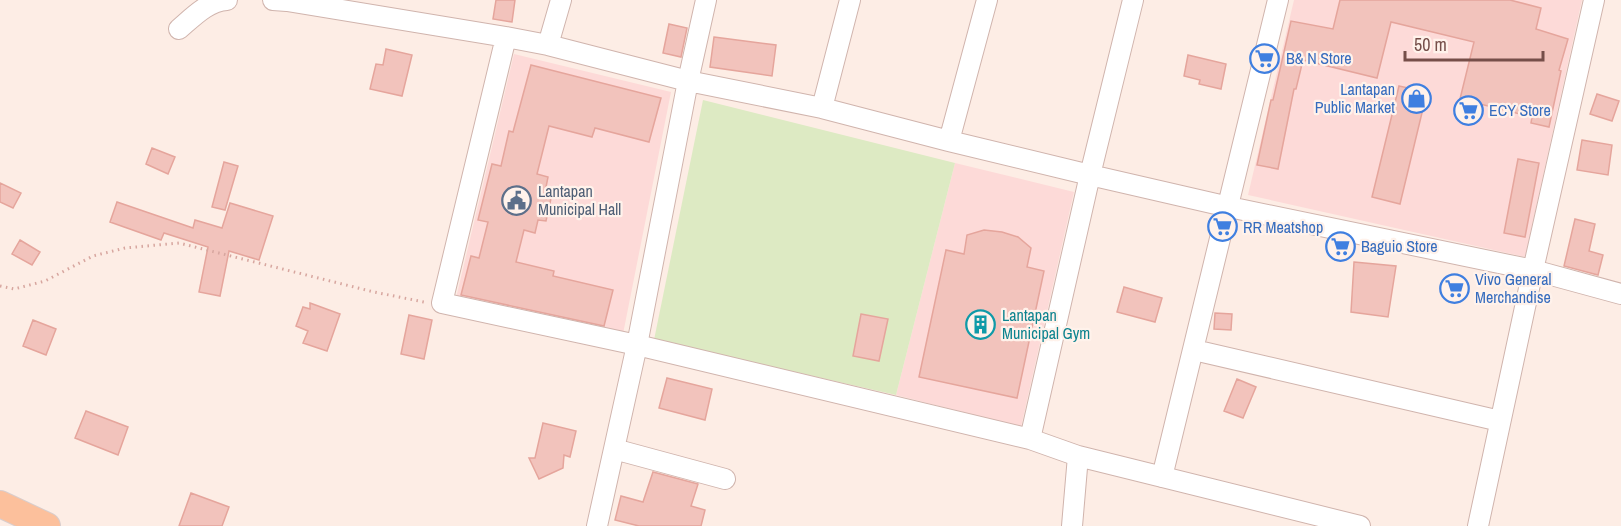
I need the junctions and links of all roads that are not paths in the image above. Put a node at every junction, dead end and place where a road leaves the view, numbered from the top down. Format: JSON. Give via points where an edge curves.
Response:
{"nodes":[{"id":1,"x":227,"y":0,"type":"edge"},
{"id":2,"x":273,"y":0,"type":"edge"},
{"id":3,"x":561,"y":0,"type":"edge"},
{"id":4,"x":706,"y":0,"type":"edge"},
{"id":5,"x":850,"y":0,"type":"edge"},
{"id":6,"x":987,"y":0,"type":"edge"},
{"id":7,"x":1133,"y":0,"type":"edge"},
{"id":8,"x":1278,"y":0,"type":"edge"},
{"id":9,"x":1594,"y":0,"type":"edge"},
{"id":10,"x":178,"y":29,"type":"dead end"},
{"id":11,"x":506,"y":37,"type":"junction"},
{"id":12,"x":548,"y":45,"type":"junction"},
{"id":13,"x":688,"y":81,"type":"junction"},
{"id":14,"x":822,"y":108,"type":"junction"},
{"id":15,"x":949,"y":141,"type":"junction"},
{"id":16,"x":1090,"y":175,"type":"junction"},
{"id":17,"x":1229,"y":207,"type":"junction"},
{"id":18,"x":1533,"y":270,"type":"junction"},
{"id":19,"x":1621,"y":294,"type":"edge"},
{"id":20,"x":637,"y":345,"type":"junction"},
{"id":21,"x":1194,"y":350,"type":"junction"},
{"id":22,"x":1500,"y":421,"type":"junction"},
{"id":23,"x":1030,"y":439,"type":"junction"},
{"id":24,"x":614,"y":449,"type":"junction"},
{"id":25,"x":1077,"y":456,"type":"junction"},
{"id":26,"x":1162,"y":477,"type":"junction"},
{"id":27,"x":725,"y":479,"type":"dead end"},
{"id":28,"x":0,"y":504,"type":"edge"},
{"id":29,"x":47,"y":526,"type":"edge"},
{"id":30,"x":597,"y":526,"type":"edge"},
{"id":31,"x":1072,"y":526,"type":"edge"},
{"id":32,"x":1360,"y":526,"type":"edge"},
{"id":33,"x":1478,"y":526,"type":"edge"}],
"edges":[{"from":1,"to":10,"type":"street","via":[[201,10]]},
{"from":2,"to":11,"type":"street"},
{"from":3,"to":12,"type":"street"},
{"from":4,"to":13,"type":"street"},
{"from":5,"to":14,"type":"street"},
{"from":6,"to":15,"type":"street"},
{"from":7,"to":16,"type":"street"},
{"from":8,"to":17,"type":"street"},
{"from":9,"to":18,"type":"street"},
{"from":11,"to":12,"type":"street"},
{"from":11,"to":20,"type":"street","via":[[442,303]]},
{"from":12,"to":13,"type":"street"},
{"from":13,"to":14,"type":"street"},
{"from":13,"to":20,"type":"street"},
{"from":14,"to":15,"type":"street"},
{"from":15,"to":16,"type":"street"},
{"from":16,"to":17,"type":"street"},
{"from":16,"to":23,"type":"street"},
{"from":17,"to":18,"type":"street"},
{"from":17,"to":21,"type":"street"},
{"from":18,"to":19,"type":"street"},
{"from":18,"to":22,"type":"street"},
{"from":20,"to":23,"type":"street"},
{"from":20,"to":24,"type":"street"},
{"from":21,"to":22,"type":"street"},
{"from":21,"to":26,"type":"street"},
{"from":22,"to":33,"type":"street"},
{"from":23,"to":25,"type":"street"},
{"from":24,"to":27,"type":"street"},
{"from":24,"to":30,"type":"street"},
{"from":25,"to":26,"type":"street"},
{"from":25,"to":31,"type":"street"},
{"from":26,"to":32,"type":"street"},
{"from":28,"to":29,"type":"main road"}]}
